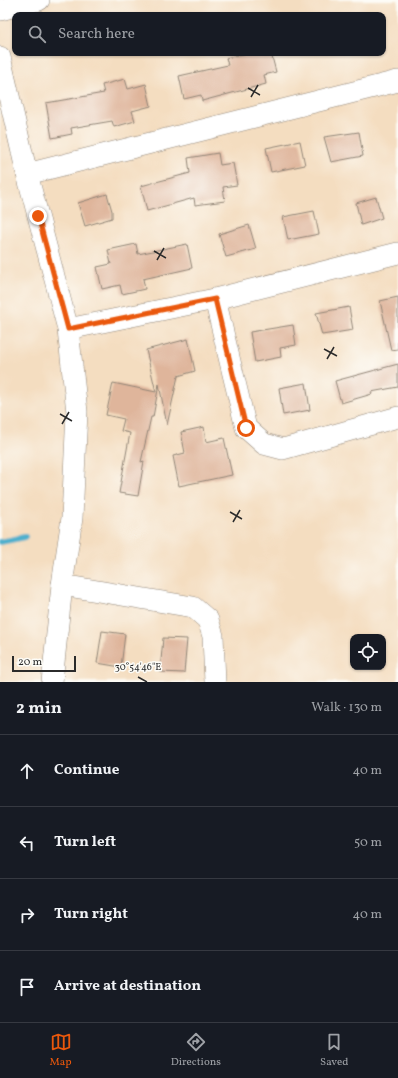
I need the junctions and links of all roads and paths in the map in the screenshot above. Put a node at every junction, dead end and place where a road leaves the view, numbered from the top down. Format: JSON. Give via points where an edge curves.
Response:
{"nodes":[{"id":1,"x":39,"y":0,"type":"edge"},
{"id":2,"x":0,"y":10,"type":"edge"},
{"id":3,"x":0,"y":57,"type":"edge"},
{"id":4,"x":398,"y":81,"type":"edge"},
{"id":5,"x":27,"y":174,"type":"junction"},
{"id":6,"x":398,"y":253,"type":"edge"},
{"id":7,"x":215,"y":299,"type":"junction"},
{"id":8,"x":68,"y":329,"type":"junction"},
{"id":9,"x":398,"y":417,"type":"edge"},
{"id":10,"x":62,"y":585,"type":"junction"},
{"id":11,"x":52,"y":682,"type":"edge"},
{"id":12,"x":215,"y":682,"type":"edge"}],
"edges":[{"from":1,"to":2,"type":"street"},
{"from":3,"to":5,"type":"street"},
{"from":4,"to":5,"type":"street"},
{"from":5,"to":8,"type":"street"},
{"from":6,"to":7,"type":"street"},
{"from":7,"to":8,"type":"street"},
{"from":7,"to":9,"type":"street","via":[[246,428],[264,444],[283,449]]},
{"from":8,"to":10,"type":"street","via":[[77,412],[72,518]]},
{"from":10,"to":11,"type":"street"},
{"from":10,"to":12,"type":"street","via":[[193,607],[208,620],[213,636]]}]}
